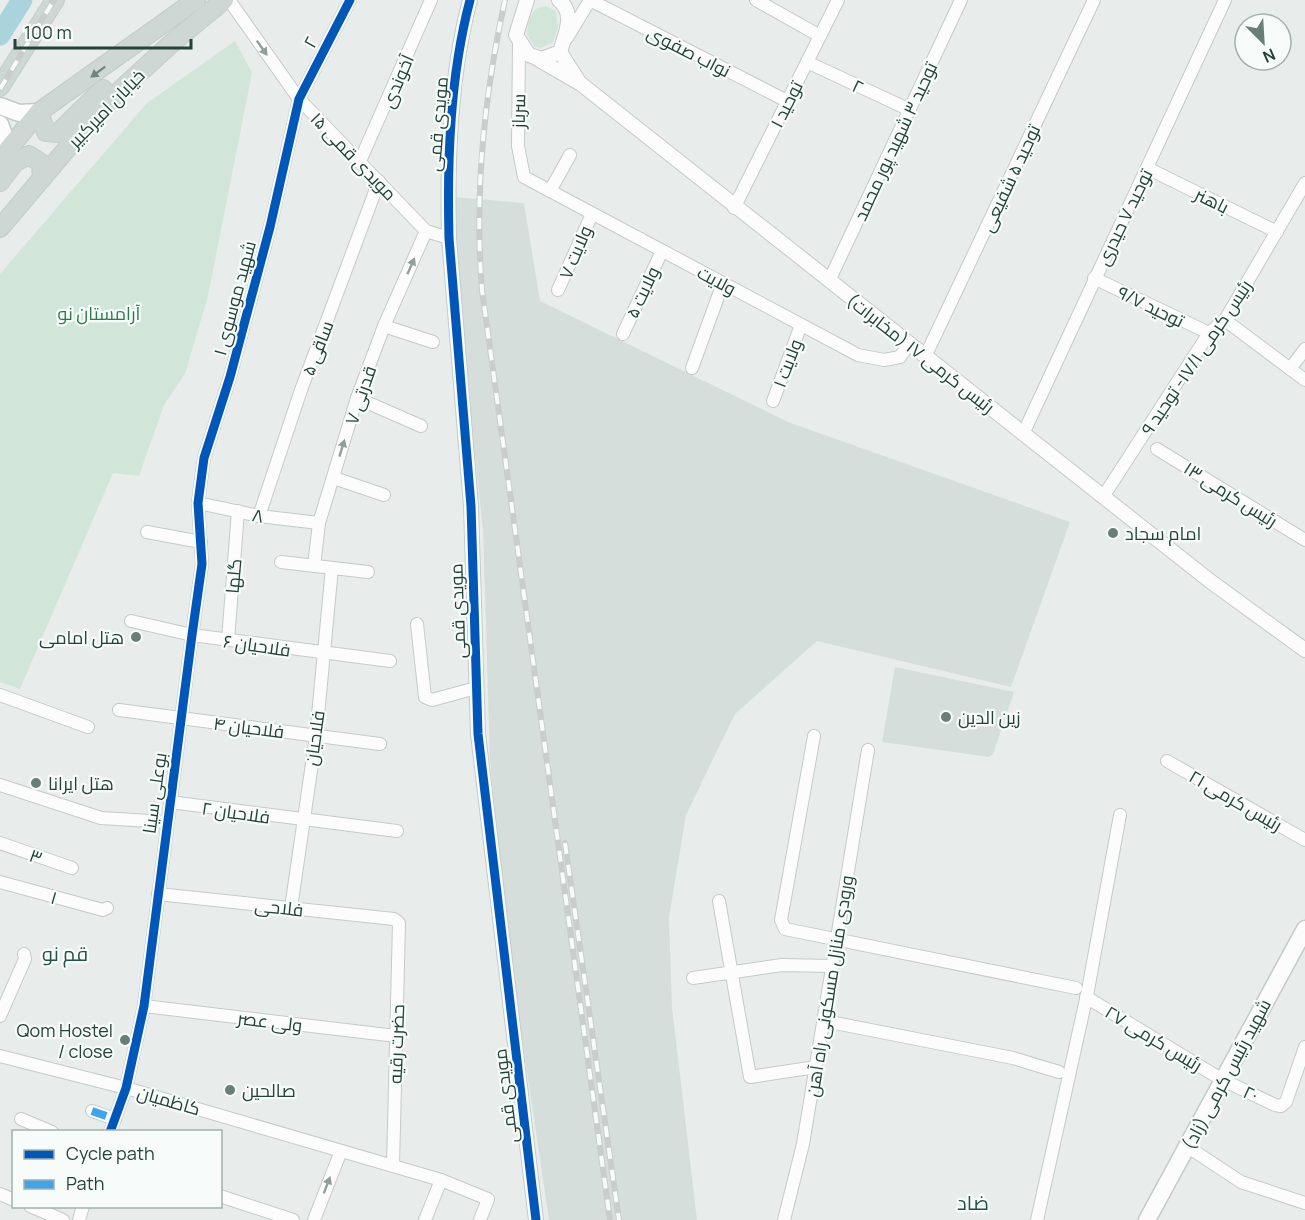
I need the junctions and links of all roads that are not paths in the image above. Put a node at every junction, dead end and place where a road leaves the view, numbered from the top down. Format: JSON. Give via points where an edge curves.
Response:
{"nodes":[{"id":1,"x":55,"y":0,"type":"edge"},
{"id":2,"x":196,"y":0,"type":"edge"},
{"id":3,"x":224,"y":0,"type":"edge"},
{"id":4,"x":229,"y":0,"type":"edge"},
{"id":5,"x":350,"y":0,"type":"edge"},
{"id":6,"x":430,"y":0,"type":"edge"},
{"id":7,"x":470,"y":0,"type":"edge"},
{"id":8,"x":560,"y":0,"type":"edge"},
{"id":9,"x":590,"y":0,"type":"edge"},
{"id":10,"x":756,"y":0,"type":"edge"},
{"id":11,"x":838,"y":0,"type":"edge"},
{"id":12,"x":962,"y":0,"type":"edge"},
{"id":13,"x":1094,"y":0,"type":"edge"},
{"id":14,"x":1225,"y":0,"type":"edge"},
{"id":15,"x":529,"y":2,"type":"edge"},
{"id":16,"x":820,"y":36,"type":"junction"},
{"id":17,"x":173,"y":42,"type":"junction"},
{"id":18,"x":519,"y":43,"type":"junction"},
{"id":19,"x":561,"y":50,"type":"junction"},
{"id":20,"x":536,"y":58,"type":"junction"},
{"id":21,"x":807,"y":62,"type":"junction"},
{"id":22,"x":580,"y":84,"type":"junction"},
{"id":23,"x":0,"y":87,"type":"edge"},
{"id":24,"x":299,"y":99,"type":"junction"},
{"id":25,"x":787,"y":102,"type":"junction"},
{"id":26,"x":910,"y":110,"type":"junction"},
{"id":27,"x":1,"y":112,"type":"edge"},
{"id":28,"x":39,"y":112,"type":"junction"},
{"id":29,"x":570,"y":155,"type":"dead end"},
{"id":30,"x":0,"y":157,"type":"edge"},
{"id":31,"x":360,"y":161,"type":"junction"},
{"id":32,"x":1147,"y":168,"type":"junction"},
{"id":33,"x":524,"y":177,"type":"joint"},
{"id":34,"x":42,"y":179,"type":"junction"},
{"id":35,"x":379,"y":181,"type":"junction"},
{"id":36,"x":0,"y":182,"type":"edge"},
{"id":37,"x":1304,"y":188,"type":"edge"},
{"id":38,"x":550,"y":190,"type":"junction"},
{"id":39,"x":734,"y":208,"type":"junction"},
{"id":40,"x":592,"y":214,"type":"junction"},
{"id":41,"x":0,"y":228,"type":"edge"},
{"id":42,"x":426,"y":231,"type":"junction"},
{"id":43,"x":1277,"y":232,"type":"junction"},
{"id":44,"x":449,"y":238,"type":"junction"},
{"id":45,"x":662,"y":251,"type":"junction"},
{"id":46,"x":1094,"y":278,"type":"junction"},
{"id":47,"x":829,"y":281,"type":"junction"},
{"id":48,"x":723,"y":284,"type":"junction"},
{"id":49,"x":558,"y":290,"type":"dead end"},
{"id":50,"x":1225,"y":320,"type":"junction"},
{"id":51,"x":801,"y":325,"type":"junction"},
{"id":52,"x":384,"y":326,"type":"junction"},
{"id":53,"x":1209,"y":333,"type":"junction"},
{"id":54,"x":623,"y":334,"type":"dead end"},
{"id":55,"x":433,"y":342,"type":"dead end"},
{"id":56,"x":909,"y":344,"type":"junction"},
{"id":57,"x":1305,"y":349,"type":"edge"},
{"id":58,"x":925,"y":357,"type":"junction"},
{"id":59,"x":692,"y":368,"type":"dead end"},
{"id":60,"x":1290,"y":369,"type":"junction"},
{"id":61,"x":1305,"y":380,"type":"edge"},
{"id":62,"x":357,"y":398,"type":"junction"},
{"id":63,"x":773,"y":400,"type":"dead end"},
{"id":64,"x":421,"y":426,"type":"dead end"},
{"id":65,"x":1023,"y":434,"type":"junction"},
{"id":66,"x":1157,"y":448,"type":"dead end"},
{"id":67,"x":334,"y":478,"type":"junction"},
{"id":68,"x":384,"y":495,"type":"dead end"},
{"id":69,"x":1103,"y":497,"type":"junction"},
{"id":70,"x":198,"y":503,"type":"junction"},
{"id":71,"x":238,"y":511,"type":"junction"},
{"id":72,"x":259,"y":516,"type":"junction"},
{"id":73,"x":319,"y":523,"type":"junction"},
{"id":74,"x":147,"y":532,"type":"dead end"},
{"id":75,"x":1305,"y":540,"type":"edge"},
{"id":76,"x":201,"y":542,"type":"junction"},
{"id":77,"x":281,"y":562,"type":"dead end"},
{"id":78,"x":314,"y":566,"type":"junction"},
{"id":79,"x":332,"y":568,"type":"junction"},
{"id":80,"x":368,"y":572,"type":"dead end"},
{"id":81,"x":131,"y":621,"type":"dead end"},
{"id":82,"x":417,"y":624,"type":"dead end"},
{"id":83,"x":192,"y":635,"type":"junction"},
{"id":84,"x":228,"y":640,"type":"junction"},
{"id":85,"x":1305,"y":650,"type":"edge"},
{"id":86,"x":323,"y":654,"type":"junction"},
{"id":87,"x":390,"y":661,"type":"dead end"},
{"id":88,"x":476,"y":688,"type":"junction"},
{"id":89,"x":0,"y":695,"type":"edge"},
{"id":90,"x":119,"y":710,"type":"dead end"},
{"id":91,"x":182,"y":718,"type":"junction"},
{"id":92,"x":88,"y":727,"type":"dead end"},
{"id":93,"x":316,"y":736,"type":"junction"},
{"id":94,"x":814,"y":736,"type":"dead end"},
{"id":95,"x":380,"y":744,"type":"dead end"},
{"id":96,"x":868,"y":750,"type":"dead end"},
{"id":97,"x":1167,"y":761,"type":"dead end"},
{"id":98,"x":0,"y":785,"type":"edge"},
{"id":99,"x":170,"y":802,"type":"junction"},
{"id":100,"x":1120,"y":815,"type":"dead end"},
{"id":101,"x":302,"y":821,"type":"junction"},
{"id":102,"x":166,"y":822,"type":"junction"},
{"id":103,"x":397,"y":831,"type":"dead end"},
{"id":104,"x":1305,"y":840,"type":"edge"},
{"id":105,"x":0,"y":843,"type":"edge"},
{"id":106,"x":72,"y":868,"type":"dead end"},
{"id":107,"x":0,"y":882,"type":"edge"},
{"id":108,"x":158,"y":894,"type":"junction"},
{"id":109,"x":719,"y":901,"type":"dead end"},
{"id":110,"x":107,"y":908,"type":"dead end"},
{"id":111,"x":291,"y":908,"type":"junction"},
{"id":112,"x":399,"y":923,"type":"joint"},
{"id":113,"x":1305,"y":929,"type":"edge"},
{"id":114,"x":837,"y":939,"type":"junction"},
{"id":115,"x":24,"y":954,"type":"dead end"},
{"id":116,"x":832,"y":966,"type":"junction"},
{"id":117,"x":732,"y":973,"type":"junction"},
{"id":118,"x":693,"y":978,"type":"dead end"},
{"id":119,"x":1076,"y":988,"type":"dead end"},
{"id":120,"x":1086,"y":997,"type":"junction"},
{"id":121,"x":144,"y":1006,"type":"junction"},
{"id":122,"x":0,"y":1016,"type":"edge"},
{"id":123,"x":825,"y":1021,"type":"junction"},
{"id":124,"x":396,"y":1036,"type":"junction"},
{"id":125,"x":1305,"y":1047,"type":"edge"},
{"id":126,"x":0,"y":1056,"type":"edge"},
{"id":127,"x":816,"y":1067,"type":"junction"},
{"id":128,"x":1059,"y":1072,"type":"dead end"},
{"id":129,"x":1221,"y":1079,"type":"junction"},
{"id":130,"x":126,"y":1088,"type":"junction"},
{"id":131,"x":92,"y":1111,"type":"dead end"},
{"id":132,"x":21,"y":1119,"type":"dead end"},
{"id":133,"x":115,"y":1119,"type":"junction"},
{"id":134,"x":49,"y":1130,"type":"edge"},
{"id":135,"x":110,"y":1130,"type":"edge"},
{"id":136,"x":1188,"y":1147,"type":"junction"},
{"id":137,"x":340,"y":1151,"type":"junction"},
{"id":138,"x":393,"y":1166,"type":"junction"},
{"id":139,"x":441,"y":1180,"type":"junction"},
{"id":140,"x":222,"y":1197,"type":"edge"},
{"id":141,"x":1305,"y":1203,"type":"edge"},
{"id":142,"x":35,"y":1208,"type":"edge"},
{"id":143,"x":1149,"y":1219,"type":"edge"},
{"id":144,"x":63,"y":1220,"type":"edge"},
{"id":145,"x":293,"y":1220,"type":"edge"},
{"id":146,"x":314,"y":1220,"type":"edge"},
{"id":147,"x":425,"y":1220,"type":"edge"},
{"id":148,"x":480,"y":1220,"type":"edge"},
{"id":149,"x":536,"y":1220,"type":"edge"},
{"id":150,"x":784,"y":1220,"type":"edge"},
{"id":151,"x":1037,"y":1220,"type":"edge"}],
"edges":[{"from":1,"to":23,"type":"main road"},
{"from":2,"to":28,"type":"main road","name":"خیابان امیرکبیر","one_way":true},
{"from":3,"to":17,"type":"main road","name":"خیابان امیرکبیر"},
{"from":4,"to":24,"type":"street","name":"مویدی قمی ۱۵","one_way":true},
{"from":5,"to":24,"type":"street","name":"۲"},
{"from":6,"to":31,"type":"street","name":"آخوندی"},
{"from":7,"to":44,"type":"street","name":"مویدی قمی","via":[[451,126]]},
{"from":8,"to":19,"type":"street","via":[[569,18]]},
{"from":9,"to":19,"type":"street"},
{"from":9,"to":25,"type":"street","name":"نواب صفوی"},
{"from":10,"to":16,"type":"street"},
{"from":11,"to":16,"type":"street","name":"توحید ۱"},
{"from":12,"to":26,"type":"street","name":"توحید ۳ شهيد پور محمد"},
{"from":13,"to":58,"type":"street","name":"توحید ۵ شفیعی"},
{"from":14,"to":32,"type":"street","name":"توحید ۷ حیدری"},
{"from":15,"to":18,"type":"street","via":[[516,35]]},
{"from":16,"to":21,"type":"street","name":"توحید ۱"},
{"from":17,"to":28,"type":"main road","via":[[99,93],[58,133],[46,132]]},
{"from":17,"to":34,"type":"main road","name":"خیابان امیرکبیر","via":[[104,106]]},
{"from":18,"to":20,"type":"street","name":"رئیس کرمی ۱۷ (مخابرات)"},
{"from":18,"to":33,"type":"street","name":"سرباز","via":[[518,146]]},
{"from":19,"to":20,"type":"street","via":[[549,59]]},
{"from":19,"to":22,"type":"street"},
{"from":20,"to":22,"type":"street","name":"رئیس کرمی ۱۷ (مخابرات)"},
{"from":21,"to":25,"type":"street","name":"توحید ۱"},
{"from":21,"to":26,"type":"street","name":"۲"},
{"from":22,"to":39,"type":"street","name":"رئیس کرمی ۱۷ (مخابرات)"},
{"from":24,"to":31,"type":"street","name":"مویدی قمی ۱۵"},
{"from":24,"to":70,"type":"street","name":"شهید موسوی ۱","via":[[270,227],[204,458]]},
{"from":25,"to":39,"type":"street","name":"توحید ۱"},
{"from":26,"to":47,"type":"street","name":"توحید ۳ شهيد پور محمد"},
{"from":27,"to":28,"type":"main road"},
{"from":27,"to":30,"type":"main road","via":[[5,137]]},
{"from":28,"to":30,"type":"main road","name":"خیابان امیرکبیر"},
{"from":29,"to":38,"type":"street"},
{"from":31,"to":35,"type":"street","name":"مویدی قمی ۱۵"},
{"from":32,"to":43,"type":"street","name":"باهنر"},
{"from":32,"to":46,"type":"street","name":"توحید ۷ حیدری"},
{"from":33,"to":38,"type":"street","name":"ولایت"},
{"from":34,"to":36,"type":"main road","via":[[41,163],[29,155],[15,162]]},
{"from":34,"to":41,"type":"main road","name":"خیابان امیرکبیر"},
{"from":35,"to":42,"type":"street","name":"مویدی قمی ۱۵"},
{"from":35,"to":72,"type":"street","name":"ساقی ۵"},
{"from":37,"to":43,"type":"street","name":"رئیس کرمی ۱۷/۱- توحید ۹"},
{"from":38,"to":40,"type":"street","name":"ولایت"},
{"from":39,"to":47,"type":"street","name":"رئیس کرمی ۱۷ (مخابرات)"},
{"from":40,"to":45,"type":"street","name":"ولایت"},
{"from":40,"to":49,"type":"street","name":"ولایت ۷"},
{"from":42,"to":44,"type":"street","name":"مویدی قمی ۱۵"},
{"from":52,"to":42,"type":"street","name":"قدرتی ۷","one_way":true},
{"from":43,"to":50,"type":"street","name":"رئیس کرمی ۱۷/۱- توحید ۹"},
{"from":44,"to":88,"type":"street","name":"مویدی قمی","via":[[471,506]]},
{"from":45,"to":48,"type":"street","name":"ولایت"},
{"from":45,"to":54,"type":"street","name":"ولایت ۵"},
{"from":46,"to":53,"type":"street","name":"توحید ۹/۷"},
{"from":46,"to":65,"type":"street","name":"توحید ۷ حیدری"},
{"from":47,"to":56,"type":"street","name":"رئیس کرمی ۱۷ (مخابرات)"},
{"from":48,"to":51,"type":"street","name":"ولایت"},
{"from":48,"to":59,"type":"street"},
{"from":50,"to":53,"type":"street","name":"رئیس کرمی ۱۷/۱- توحید ۹"},
{"from":50,"to":60,"type":"street"},
{"from":51,"to":56,"type":"street","name":"ولایت","via":[[858,356],[884,360],[900,357]]},
{"from":51,"to":63,"type":"street","name":"ولایت ۱"},
{"from":52,"to":55,"type":"street"},
{"from":52,"to":62,"type":"street","name":"قدرتی ۷"},
{"from":53,"to":69,"type":"street","name":"رئیس کرمی ۱۷/۱- توحید ۹"},
{"from":56,"to":58,"type":"street","name":"رئیس کرمی ۱۷ (مخابرات)"},
{"from":57,"to":60,"type":"street"},
{"from":58,"to":65,"type":"street","name":"رئیس کرمی ۱۷ (مخابرات)"},
{"from":60,"to":61,"type":"street"},
{"from":62,"to":64,"type":"street"},
{"from":67,"to":62,"type":"street","name":"قدرتی ۷","one_way":true},
{"from":65,"to":69,"type":"street","name":"رئیس کرمی ۱۷ (مخابرات)"},
{"from":66,"to":75,"type":"street","name":"رئیس کرمی ۱۳"},
{"from":67,"to":68,"type":"street"},
{"from":67,"to":73,"type":"street","name":"قدرتی ۷"},
{"from":69,"to":85,"type":"street","name":"رئیس کرمی ۱۷ (مخابرات)","via":[[1210,582]]},
{"from":70,"to":71,"type":"street","name":"۸"},
{"from":70,"to":76,"type":"street","name":"بوعلی سینا"},
{"from":71,"to":72,"type":"street","name":"۸"},
{"from":71,"to":84,"type":"street","name":"گلها"},
{"from":72,"to":73,"type":"street","name":"۸"},
{"from":73,"to":78,"type":"street","name":"قدرتی ۷"},
{"from":74,"to":76,"type":"street"},
{"from":76,"to":83,"type":"street","name":"بوعلی سینا","via":[[199,598]]},
{"from":77,"to":78,"type":"street"},
{"from":78,"to":79,"type":"street"},
{"from":79,"to":80,"type":"street"},
{"from":79,"to":86,"type":"street","name":"فلاحیان"},
{"from":81,"to":83,"type":"street","name":"فلاحیان ۶"},
{"from":82,"to":88,"type":"street","via":[[425,697],[432,700]]},
{"from":83,"to":84,"type":"street","name":"فلاحیان ۶"},
{"from":83,"to":91,"type":"street","name":"بوعلی سینا"},
{"from":84,"to":86,"type":"street","name":"فلاحیان ۶"},
{"from":86,"to":87,"type":"street","name":"فلاحیان ۶"},
{"from":86,"to":93,"type":"street","name":"فلاحیان"},
{"from":88,"to":149,"type":"street","name":"مویدی قمی","via":[[478,734]]},
{"from":89,"to":92,"type":"street"},
{"from":90,"to":91,"type":"street","name":"فلاحیان ۴"},
{"from":91,"to":93,"type":"street","name":"فلاحیان ۴"},
{"from":91,"to":99,"type":"street","name":"بوعلی سینا"},
{"from":93,"to":95,"type":"street","name":"فلاحیان ۴"},
{"from":93,"to":101,"type":"street","name":"فلاحیان"},
{"from":94,"to":114,"type":"street","via":[[781,921],[784,929]]},
{"from":96,"to":114,"type":"street","name":"ورودی منازل مسکونی راه آهن"},
{"from":97,"to":104,"type":"street","name":"رئیس کرمی ۲۱"},
{"from":98,"to":102,"type":"street","via":[[101,818]]},
{"from":99,"to":101,"type":"street","name":"فلاحیان ۲"},
{"from":99,"to":102,"type":"street","name":"بوعلی سینا"},
{"from":100,"to":120,"type":"street"},
{"from":101,"to":103,"type":"street"},
{"from":101,"to":111,"type":"street","name":"فلاحیان"},
{"from":102,"to":108,"type":"street","name":"بوعلی سینا"},
{"from":105,"to":106,"type":"street","name":"۳"},
{"from":107,"to":110,"type":"street","name":"۱"},
{"from":108,"to":111,"type":"street","name":"فلاحی"},
{"from":108,"to":121,"type":"street","name":"بوعلی سینا"},
{"from":109,"to":117,"type":"street"},
{"from":111,"to":112,"type":"street","name":"فلاحی","via":[[394,919]]},
{"from":112,"to":124,"type":"street","name":"حضرت رقیه"},
{"from":113,"to":129,"type":"main road","name":"شهید رئیس کرمی (زاد)"},
{"from":114,"to":116,"type":"street","name":"ورودی منازل مسکونی راه آهن"},
{"from":114,"to":119,"type":"street"},
{"from":115,"to":122,"type":"street"},
{"from":116,"to":117,"type":"street","via":[[782,965]]},
{"from":116,"to":123,"type":"street","name":"ورودی منازل مسکونی راه آهن"},
{"from":117,"to":118,"type":"street"},
{"from":117,"to":127,"type":"street","via":[[750,1077]]},
{"from":120,"to":129,"type":"street","name":"رئیس کرمی ۲۷"},
{"from":120,"to":151,"type":"street"},
{"from":121,"to":124,"type":"street","name":"ولی عصر"},
{"from":121,"to":130,"type":"street","name":"بوعلی سینا"},
{"from":123,"to":127,"type":"street","name":"ورودی منازل مسکونی راه آهن"},
{"from":123,"to":128,"type":"street","via":[[1013,1058]]},
{"from":124,"to":138,"type":"street","name":"حضرت رقیه"},
{"from":125,"to":129,"type":"street","name":"۲۰","via":[[1286,1102],[1281,1106]]},
{"from":126,"to":130,"type":"street","name":"کاظمیان"},
{"from":127,"to":150,"type":"street","name":"ورودی منازل مسکونی راه آهن","via":[[803,1144]]},
{"from":129,"to":136,"type":"main road","name":"شهید رئیس کرمی (زاد)"},
{"from":130,"to":133,"type":"street","name":"بوعلی سینا"},
{"from":130,"to":137,"type":"street","name":"کاظمیان"},
{"from":131,"to":133,"type":"street"},
{"from":132,"to":134,"type":"street"},
{"from":133,"to":135,"type":"street","name":"بوعلی سینا"},
{"from":136,"to":141,"type":"street","via":[[1241,1182]]},
{"from":136,"to":143,"type":"main road","name":"شهید رئیس کرمی (زاد)"},
{"from":137,"to":138,"type":"street","name":"کاظمیان"},
{"from":146,"to":137,"type":"street","one_way":true},
{"from":138,"to":139,"type":"street","name":"کاظمیان"},
{"from":139,"to":147,"type":"street"},
{"from":139,"to":148,"type":"street","name":"کاظمیان","via":[[488,1198]]},
{"from":140,"to":145,"type":"street"},
{"from":142,"to":144,"type":"street"}]}
